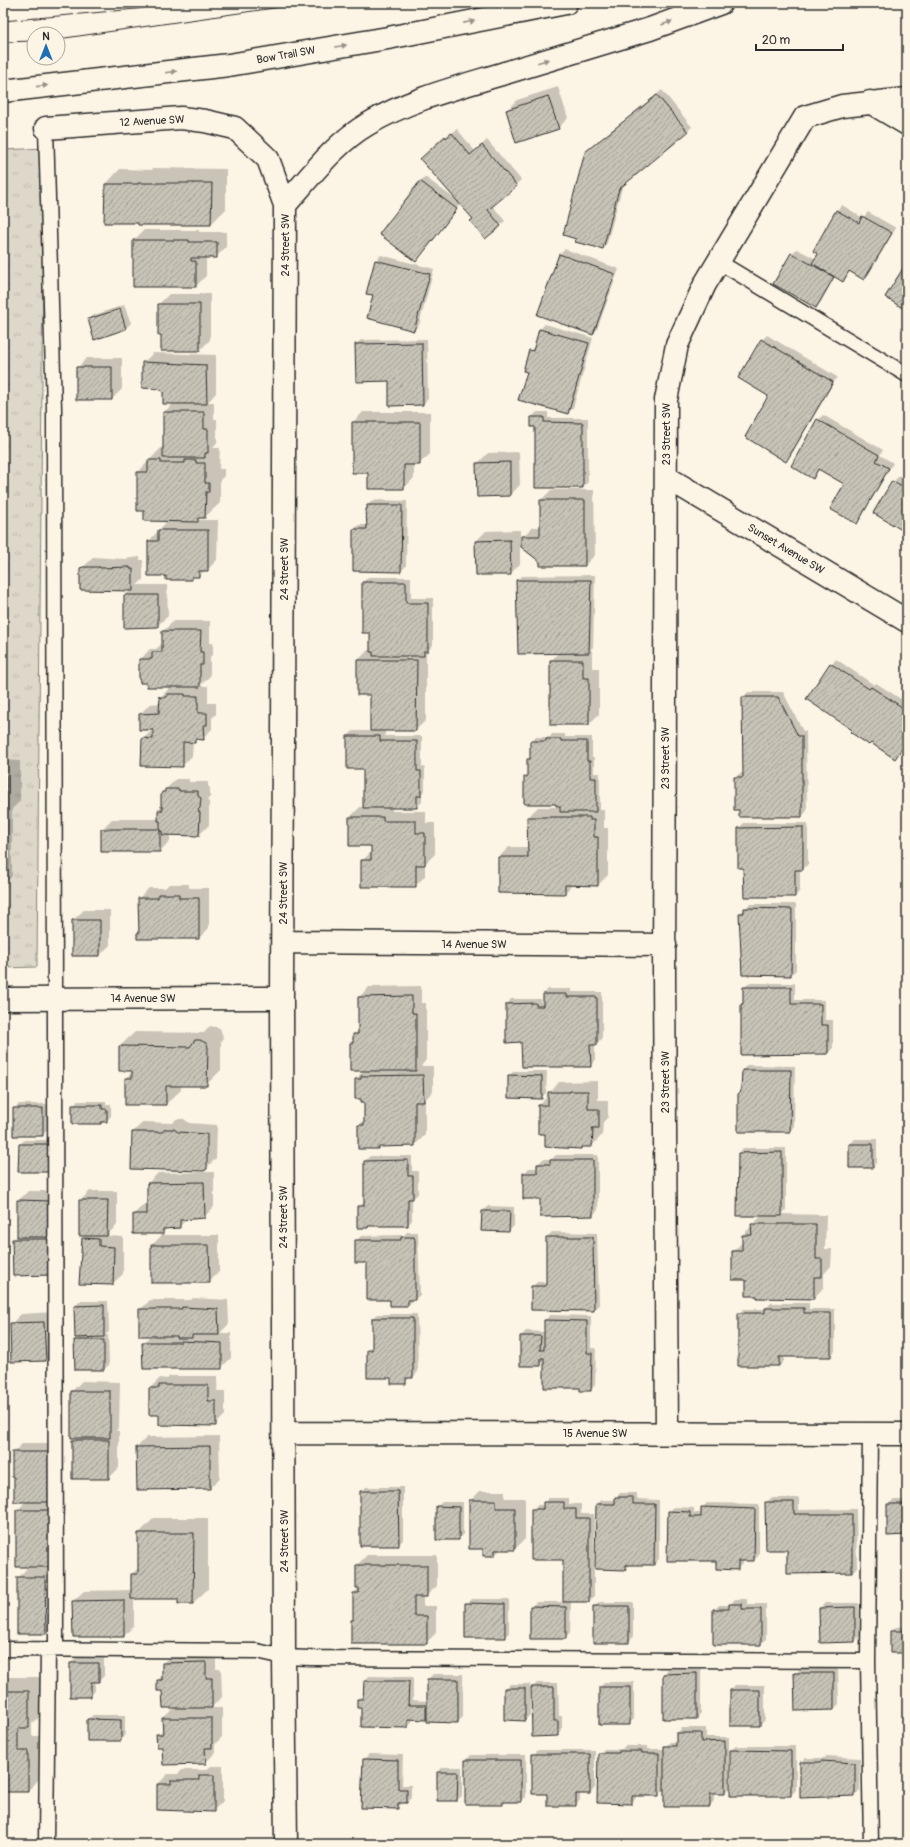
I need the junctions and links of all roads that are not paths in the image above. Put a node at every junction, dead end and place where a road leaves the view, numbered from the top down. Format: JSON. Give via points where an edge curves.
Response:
{"nodes":[{"id":1,"x":566,"y":3,"type":"edge"},
{"id":2,"x":721,"y":3,"type":"edge"},
{"id":3,"x":3,"y":90,"type":"edge"},
{"id":4,"x":907,"y":99,"type":"edge"},
{"id":5,"x":870,"y":102,"type":"junction"},
{"id":6,"x":907,"y":124,"type":"edge"},
{"id":7,"x":46,"y":128,"type":"joint"},
{"id":8,"x":285,"y":205,"type":"junction"},
{"id":9,"x":719,"y":262,"type":"junction"},
{"id":10,"x":907,"y":375,"type":"edge"},
{"id":11,"x":666,"y":477,"type":"junction"},
{"id":12,"x":907,"y":621,"type":"edge"},
{"id":13,"x":283,"y":942,"type":"junction"},
{"id":14,"x":665,"y":945,"type":"junction"},
{"id":15,"x":56,"y":998,"type":"junction"},
{"id":16,"x":282,"y":998,"type":"junction"},
{"id":17,"x":3,"y":999,"type":"edge"},
{"id":18,"x":284,"y":1432,"type":"junction"},
{"id":19,"x":667,"y":1433,"type":"junction"},
{"id":20,"x":870,"y":1434,"type":"junction"},
{"id":21,"x":907,"y":1434,"type":"edge"},
{"id":22,"x":3,"y":1649,"type":"edge"},
{"id":23,"x":52,"y":1649,"type":"junction"},
{"id":24,"x":284,"y":1657,"type":"junction"},
{"id":25,"x":868,"y":1661,"type":"junction"},
{"id":26,"x":46,"y":1844,"type":"edge"},
{"id":27,"x":286,"y":1844,"type":"edge"},
{"id":28,"x":871,"y":1844,"type":"edge"}],
"edges":[{"from":3,"to":1,"type":"street","name":"Bow Trail SW","one_way":true,"via":[[229,65],[388,38]]},
{"from":8,"to":2,"type":"street","name":"24 Street SW","one_way":true,"via":[[337,147],[367,124],[407,104],[650,29]]},
{"from":4,"to":5,"type":"street"},
{"from":5,"to":6,"type":"street"},
{"from":5,"to":9,"type":"street","name":"23 Street SW","via":[[842,106],[805,117]]},
{"from":7,"to":8,"type":"street","name":"12 Avenue SW","via":[[181,118],[235,128],[268,159]]},
{"from":7,"to":15,"type":"lane","via":[[54,409]]},
{"from":8,"to":13,"type":"street","name":"24 Street SW"},
{"from":9,"to":10,"type":"lane"},
{"from":9,"to":11,"type":"street","name":"23 Street SW","via":[[705,284],[677,344],[666,400]]},
{"from":11,"to":12,"type":"street","name":"Sunset Avenue SW"},
{"from":11,"to":14,"type":"street","name":"23 Street SW"},
{"from":13,"to":14,"type":"street","name":"14 Avenue SW"},
{"from":13,"to":16,"type":"street","name":"24 Street SW"},
{"from":14,"to":19,"type":"street","name":"23 Street SW"},
{"from":15,"to":16,"type":"street","name":"14 Avenue SW"},
{"from":15,"to":17,"type":"street","name":"14 Avenue SW"},
{"from":15,"to":23,"type":"lane"},
{"from":16,"to":18,"type":"street","name":"24 Street SW"},
{"from":18,"to":19,"type":"street","name":"15 Avenue SW"},
{"from":18,"to":24,"type":"street","name":"24 Street SW"},
{"from":19,"to":20,"type":"street","name":"15 Avenue SW"},
{"from":20,"to":21,"type":"street","name":"15 Avenue SW"},
{"from":20,"to":25,"type":"lane"},
{"from":22,"to":23,"type":"lane"},
{"from":23,"to":24,"type":"lane","via":[[257,1652]]},
{"from":23,"to":26,"type":"lane"},
{"from":24,"to":25,"type":"lane"},
{"from":24,"to":27,"type":"street","name":"24 Street SW"},
{"from":25,"to":28,"type":"lane"}]}
